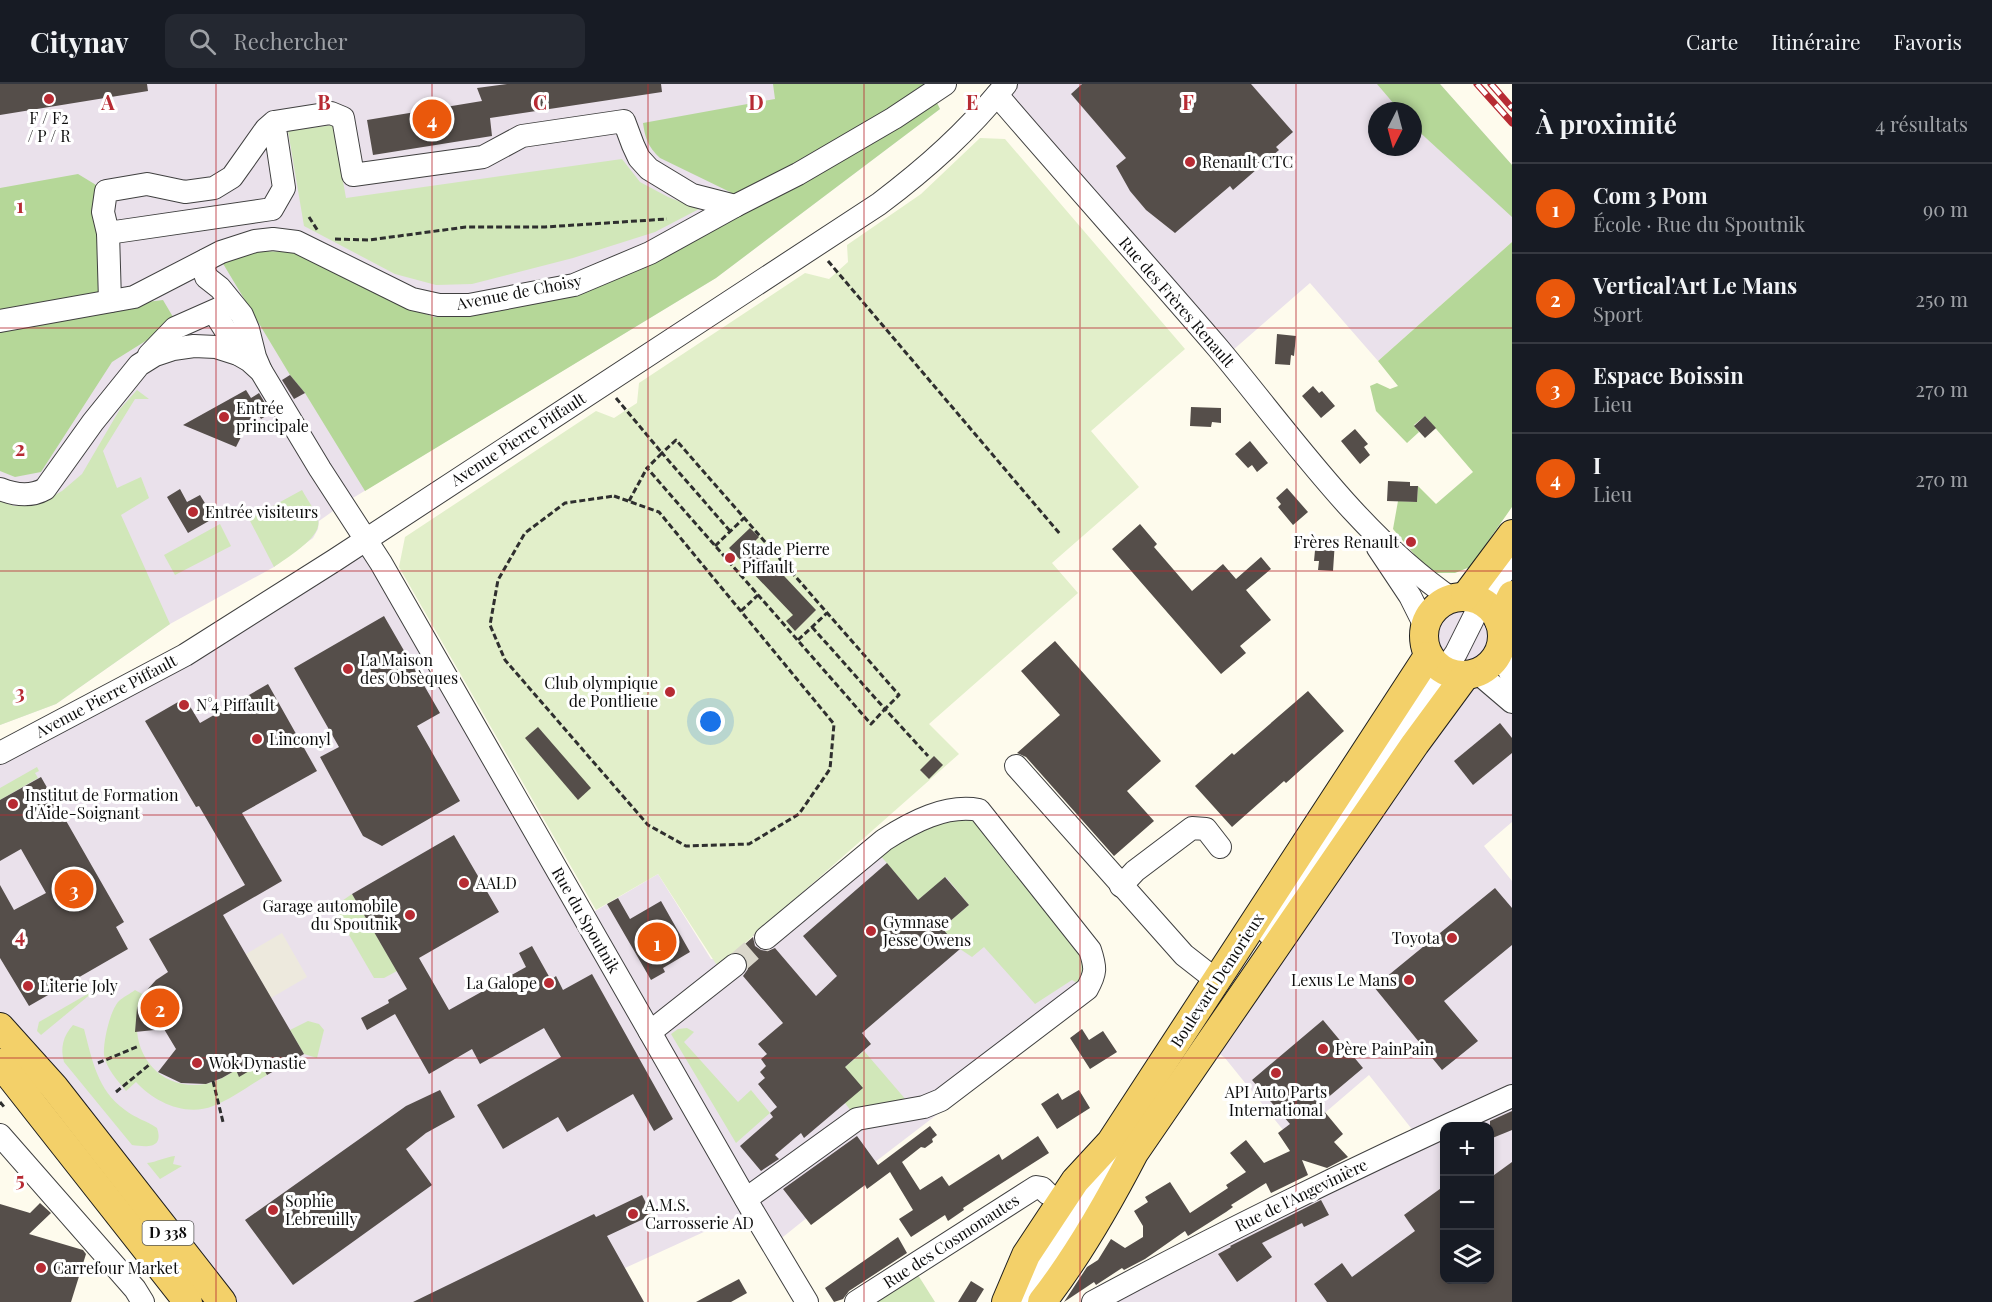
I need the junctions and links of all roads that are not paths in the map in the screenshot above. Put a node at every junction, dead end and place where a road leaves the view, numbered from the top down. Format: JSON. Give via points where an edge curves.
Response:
{"nodes":[{"id":1,"x":945,"y":84,"type":"edge"},
{"id":2,"x":1002,"y":90,"type":"edge"},
{"id":3,"x":274,"y":122,"type":"junction"},
{"id":4,"x":735,"y":206,"type":"junction"},
{"id":5,"x":108,"y":234,"type":"junction"},
{"id":6,"x":207,"y":260,"type":"junction"},
{"id":7,"x":110,"y":302,"type":"junction"},
{"id":8,"x":221,"y":305,"type":"junction"},
{"id":9,"x":0,"y":321,"type":"edge"},
{"id":10,"x":238,"y":354,"type":"junction"},
{"id":11,"x":139,"y":365,"type":"junction"},
{"id":12,"x":261,"y":370,"type":"junction"},
{"id":13,"x":0,"y":489,"type":"edge"},
{"id":14,"x":1354,"y":512,"type":"junction"},
{"id":15,"x":1512,"y":534,"type":"edge"},
{"id":16,"x":365,"y":538,"type":"junction"},
{"id":17,"x":1512,"y":560,"type":"edge"},
{"id":18,"x":1512,"y":588,"type":"edge"},
{"id":19,"x":1484,"y":604,"type":"edge"},
{"id":20,"x":1425,"y":626,"type":"junction"},
{"id":21,"x":1500,"y":650,"type":"junction"},
{"id":22,"x":1454,"y":666,"type":"junction"},
{"id":23,"x":1512,"y":677,"type":"edge"},
{"id":24,"x":1512,"y":702,"type":"edge"},
{"id":25,"x":0,"y":753,"type":"edge"},
{"id":26,"x":1016,"y":766,"type":"dead end"},
{"id":27,"x":1220,"y":847,"type":"dead end"},
{"id":28,"x":1121,"y":886,"type":"junction"},
{"id":29,"x":766,"y":938,"type":"tunnel mouth"},
{"id":30,"x":735,"y":966,"type":"tunnel mouth"},
{"id":31,"x":1216,"y":980,"type":"junction"},
{"id":32,"x":0,"y":1027,"type":"edge"},
{"id":33,"x":650,"y":1032,"type":"junction"},
{"id":34,"x":0,"y":1063,"type":"edge"},
{"id":35,"x":1512,"y":1096,"type":"edge"},
{"id":36,"x":0,"y":1135,"type":"edge"},
{"id":37,"x":1047,"y":1192,"type":"dead end"},
{"id":38,"x":746,"y":1199,"type":"junction"},
{"id":39,"x":143,"y":1302,"type":"edge"},
{"id":40,"x":188,"y":1302,"type":"edge"},
{"id":41,"x":222,"y":1302,"type":"edge"},
{"id":42,"x":807,"y":1302,"type":"edge"},
{"id":43,"x":856,"y":1302,"type":"edge"},
{"id":44,"x":1006,"y":1302,"type":"edge"},
{"id":45,"x":1020,"y":1302,"type":"edge"},
{"id":46,"x":1042,"y":1302,"type":"edge"},
{"id":47,"x":1093,"y":1302,"type":"edge"}],
"edges":[{"from":1,"to":4,"type":"street","name":"Avenue de Choisy","via":[[798,174]]},
{"from":2,"to":14,"type":"street","name":"Rue des Frères Renault"},
{"from":2,"to":16,"type":"street","name":"Avenue Pierre Piffault","via":[[923,171],[879,204]]},
{"from":3,"to":4,"type":"street","via":[[331,112],[343,118],[353,175],[483,157],[522,136],[624,121],[636,152],[649,169],[692,195]]},
{"from":3,"to":5,"type":"street","via":[[241,167],[221,186],[185,192],[147,184],[106,191],[103,212]]},
{"from":3,"to":5,"type":"street","via":[[284,188],[272,209]]},
{"from":4,"to":6,"type":"street","name":"Avenue de Choisy","via":[[650,253],[574,285],[469,305],[439,305],[412,298],[288,240],[255,241]]},
{"from":5,"to":7,"type":"street"},
{"from":6,"to":7,"type":"street","name":"Avenue de Choisy","via":[[134,297]]},
{"from":6,"to":8,"type":"street","via":[[206,277],[217,285]]},
{"from":7,"to":9,"type":"street","name":"Avenue de Choisy"},
{"from":8,"to":10,"type":"street"},
{"from":8,"to":11,"type":"street","via":[[175,328]]},
{"from":8,"to":12,"type":"street","via":[[242,315]]},
{"from":10,"to":11,"type":"street","via":[[205,345],[183,346]]},
{"from":10,"to":12,"type":"street"},
{"from":11,"to":13,"type":"street","via":[[45,489],[24,494]]},
{"from":12,"to":16,"type":"street","name":"Rue du Spoutnik"},
{"from":14,"to":19,"type":"street","name":"Rue des Frères Renault","via":[[1425,581]]},
{"from":14,"to":20,"type":"street","name":"Rue des Frères Renault","via":[[1410,596]]},
{"from":15,"to":19,"type":"main road"},
{"from":16,"to":25,"type":"street","name":"Avenue Pierre Piffault","via":[[184,654]]},
{"from":16,"to":33,"type":"street","name":"Rue du Spoutnik"},
{"from":17,"to":19,"type":"street"},
{"from":18,"to":19,"type":"street"},
{"from":19,"to":20,"type":"main road","via":[[1446,600],[1436,606]]},
{"from":19,"to":21,"type":"main road","via":[[1503,633]]},
{"from":19,"to":22,"type":"street"},
{"from":20,"to":22,"type":"main road","via":[[1424,641]]},
{"from":21,"to":22,"type":"main road","via":[[1489,666]]},
{"from":21,"to":23,"type":"street"},
{"from":22,"to":24,"type":"street"},
{"from":22,"to":31,"type":"main road","name":"Boulevard Demorieux"},
{"from":22,"to":45,"type":"street"},
{"from":22,"to":46,"type":"main road","name":"Boulevard Demorieux","via":[[1415,744],[1134,1153],[1109,1201]]},
{"from":26,"to":28,"type":"street"},
{"from":27,"to":28,"type":"street","via":[[1206,828],[1192,828]]},
{"from":28,"to":31,"type":"street","via":[[1184,955]]},
{"from":29,"to":38,"type":"street","via":[[905,826],[965,807],[979,810],[1090,951],[1095,963],[1087,989],[941,1100],[924,1107],[857,1119]]},
{"from":30,"to":33,"type":"street"},
{"from":31,"to":44,"type":"main road","name":"Boulevard Demorieux","via":[[1111,1142],[1069,1190],[1026,1255]]},
{"from":32,"to":41,"type":"main road","number":"D 338","via":[[54,1087]]},
{"from":33,"to":38,"type":"street","name":"Rue du Spoutnik"},
{"from":34,"to":40,"type":"main road","number":"D 338"},
{"from":35,"to":47,"type":"street","name":"Rue de l'Angevinière","via":[[1409,1142]]},
{"from":36,"to":39,"type":"street"},
{"from":37,"to":43,"type":"street","name":"Rue des Cosmonautes","via":[[1036,1187]]},
{"from":38,"to":42,"type":"street","name":"Rue du Spoutnik"}]}
